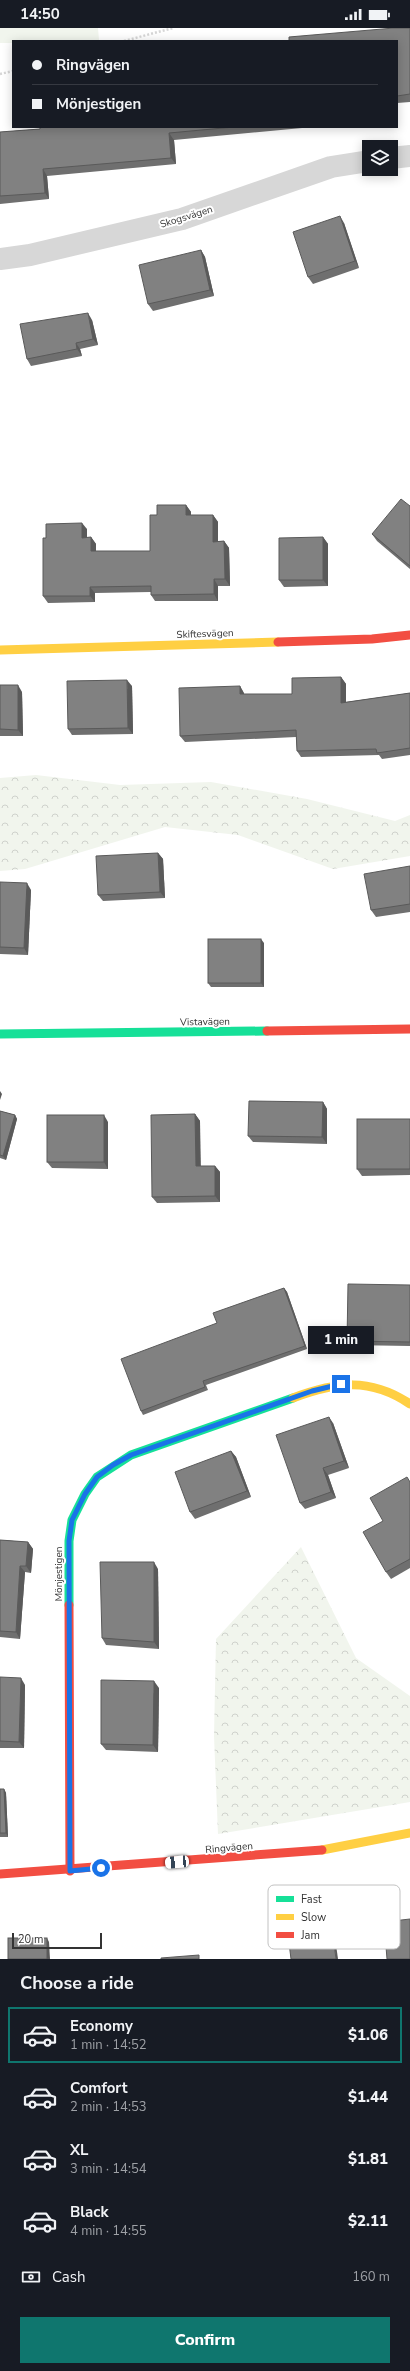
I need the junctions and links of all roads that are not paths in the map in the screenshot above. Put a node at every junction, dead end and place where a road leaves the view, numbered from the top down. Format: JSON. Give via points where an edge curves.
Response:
{"nodes":[{"id":1,"x":410,"y":156,"type":"edge"},
{"id":2,"x":398,"y":157,"type":"edge"},
{"id":3,"x":362,"y":163,"type":"edge"},
{"id":4,"x":0,"y":259,"type":"edge"},
{"id":5,"x":410,"y":635,"type":"edge"},
{"id":6,"x":0,"y":650,"type":"edge"},
{"id":7,"x":410,"y":1029,"type":"edge"},
{"id":8,"x":0,"y":1034,"type":"edge"},
{"id":9,"x":410,"y":1404,"type":"edge"},
{"id":10,"x":410,"y":1833,"type":"edge"},
{"id":11,"x":70,"y":1871,"type":"junction"},
{"id":12,"x":0,"y":1874,"type":"edge"}],
"edges":[{"from":1,"to":2,"type":"street"},
{"from":3,"to":4,"type":"street","name":"Skogsvägen","via":[[331,167],[182,219],[30,255]]},
{"from":5,"to":6,"type":"street","name":"Skiftesvägen","via":[[364,639]]},
{"from":7,"to":8,"type":"street","name":"Vistavägen"},
{"from":9,"to":11,"type":"street","name":"Mönjestigen","via":[[401,1397],[370,1384],[341,1384],[312,1391],[131,1455],[97,1477],[72,1520],[69,1541]]},
{"from":10,"to":11,"type":"street","name":"Ringvägen","via":[[315,1851]]},
{"from":11,"to":12,"type":"street","name":"Ringvägen"}]}
